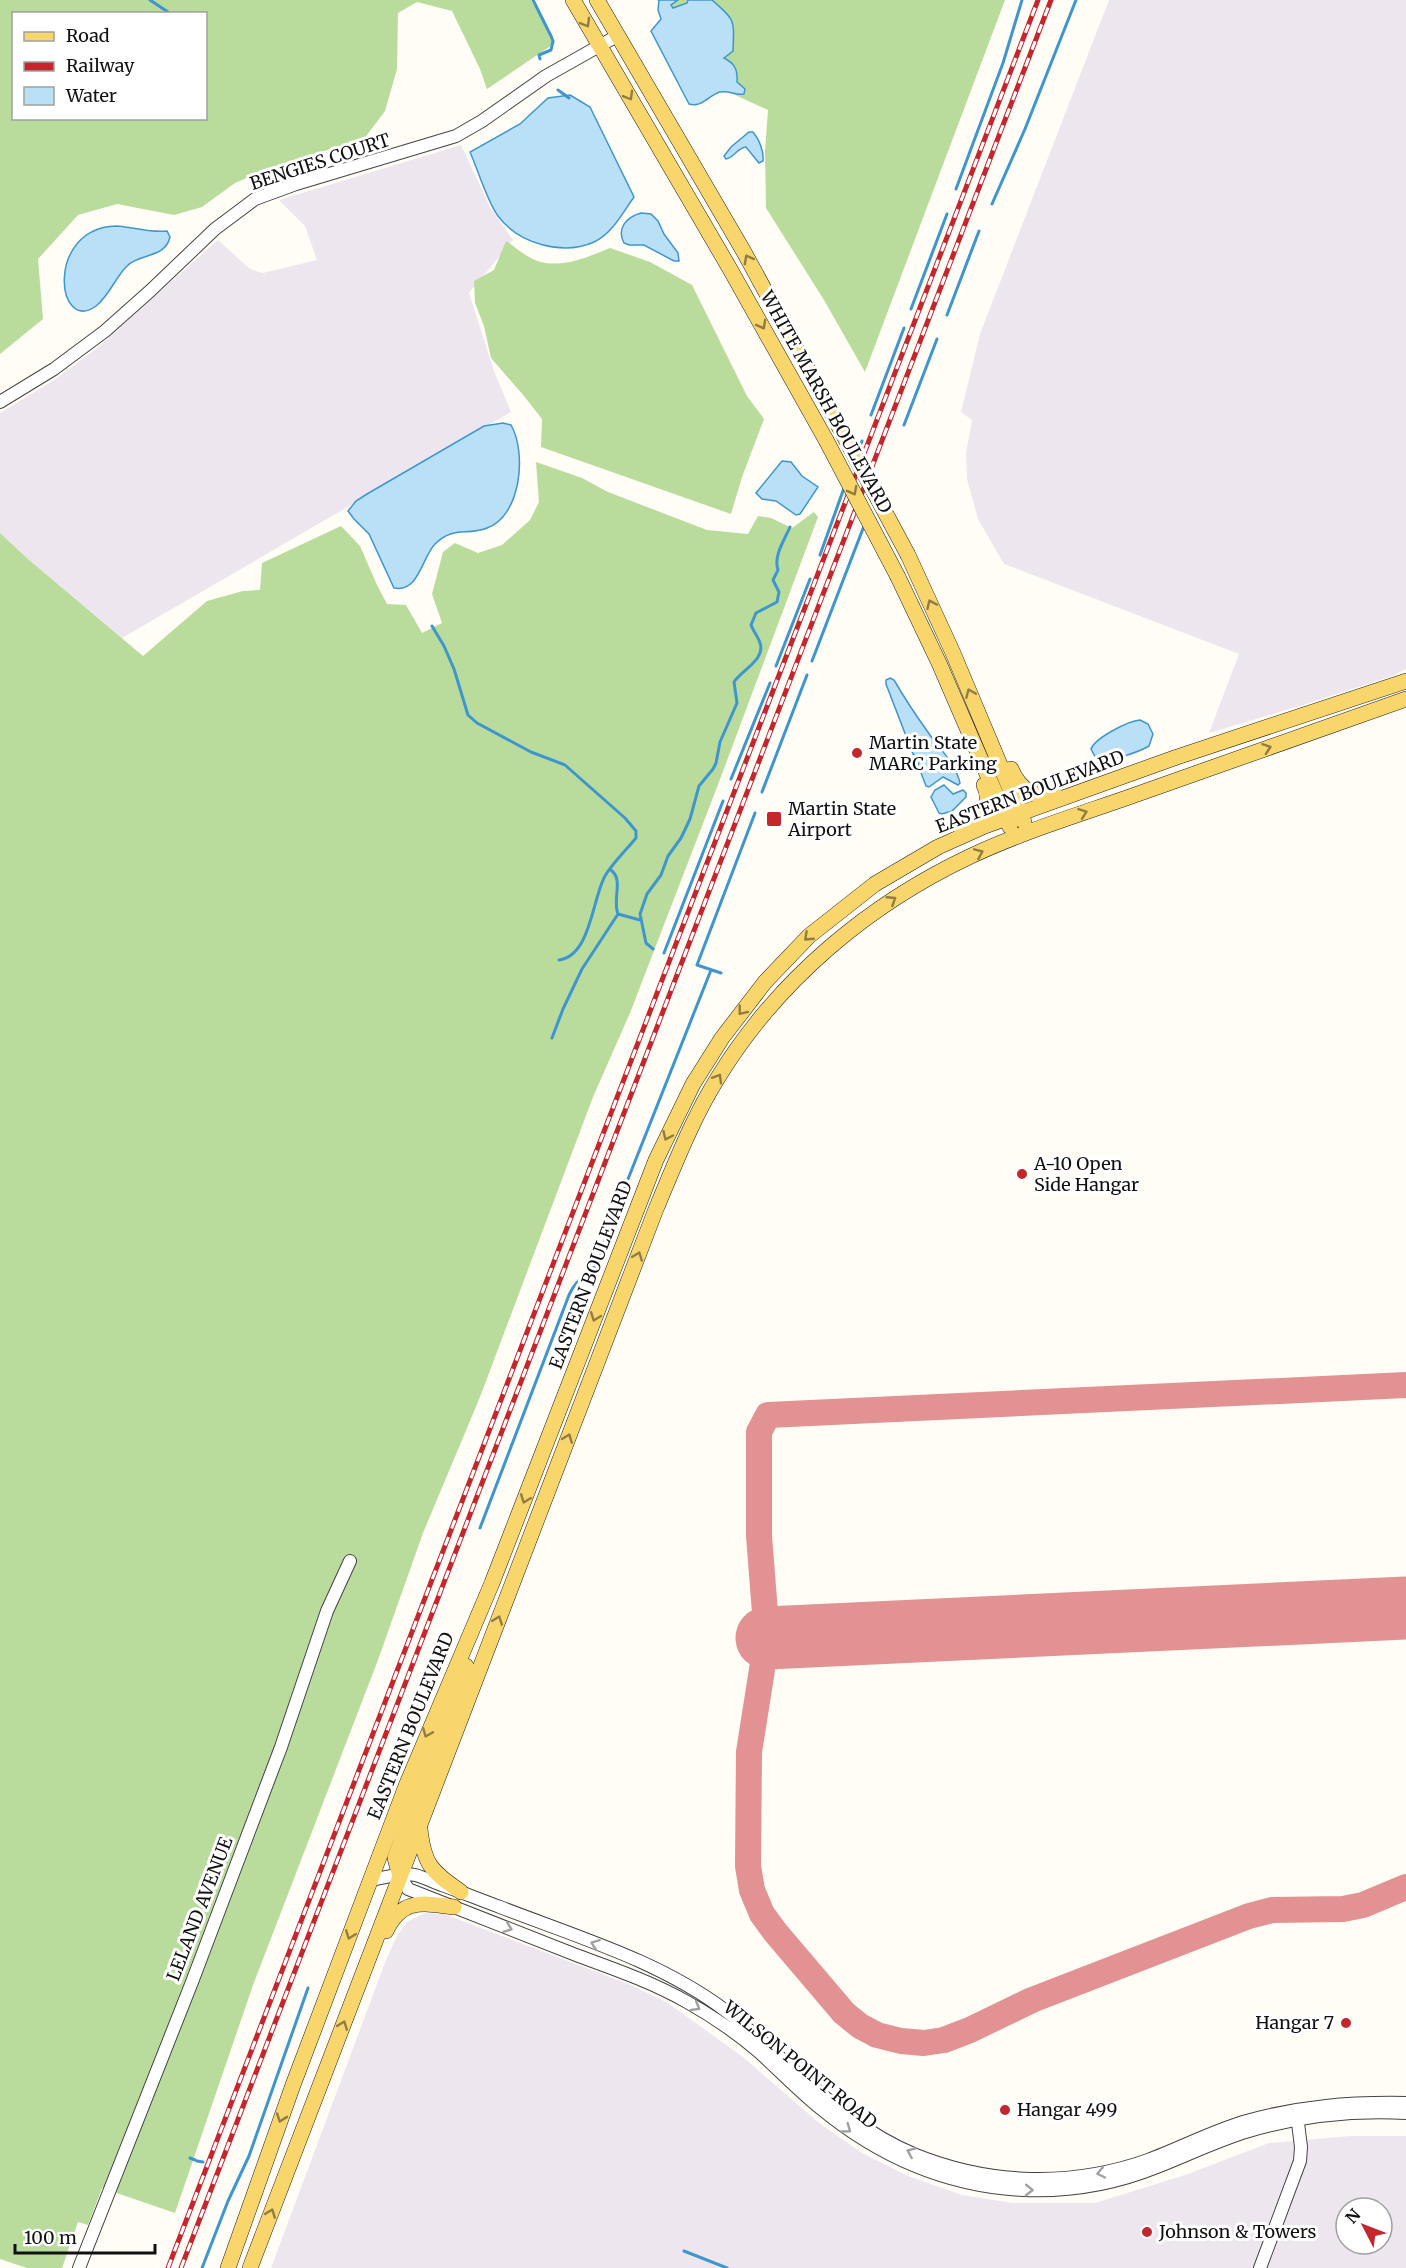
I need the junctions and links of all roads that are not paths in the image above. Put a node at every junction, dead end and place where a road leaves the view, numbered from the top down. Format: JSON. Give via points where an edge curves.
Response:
{"nodes":[{"id":1,"x":573,"y":0,"type":"edge"},
{"id":2,"x":597,"y":0,"type":"edge"},
{"id":3,"x":617,"y":36,"type":"junction"},
{"id":4,"x":600,"y":46,"type":"junction"},
{"id":5,"x":0,"y":402,"type":"edge"},
{"id":6,"x":1406,"y":681,"type":"edge"},
{"id":7,"x":1406,"y":699,"type":"edge"},
{"id":8,"x":958,"y":707,"type":"junction"},
{"id":9,"x":987,"y":732,"type":"junction"},
{"id":10,"x":1066,"y":797,"type":"junction"},
{"id":11,"x":1013,"y":816,"type":"junction"},
{"id":12,"x":1021,"y":836,"type":"junction"},
{"id":13,"x":938,"y":847,"type":"junction"},
{"id":14,"x":350,"y":1561,"type":"dead end"},
{"id":15,"x":492,"y":1583,"type":"junction"},
{"id":16,"x":419,"y":1826,"type":"junction"},
{"id":17,"x":400,"y":1876,"type":"junction"},
{"id":18,"x":370,"y":1880,"type":"junction"},
{"id":19,"x":462,"y":1892,"type":"junction"},
{"id":20,"x":454,"y":1907,"type":"junction"},
{"id":21,"x":654,"y":1969,"type":"junction"},
{"id":22,"x":361,"y":1978,"type":"junction"},
{"id":23,"x":649,"y":1983,"type":"junction"},
{"id":24,"x":1406,"y":2103,"type":"edge"},
{"id":25,"x":1406,"y":2113,"type":"edge"},
{"id":26,"x":1297,"y":2116,"type":"junction"},
{"id":27,"x":79,"y":2268,"type":"edge"},
{"id":28,"x":228,"y":2268,"type":"edge"},
{"id":29,"x":250,"y":2268,"type":"edge"},
{"id":30,"x":1260,"y":2268,"type":"edge"}],
"edges":[{"from":1,"to":4,"type":"main road","name":"WHITE MARSH BOULEVARD","one_way":true},
{"from":2,"to":3,"type":"main road","name":"WHITE MARSH BOULEVARD"},
{"from":3,"to":4,"type":"street","name":"BENGIES COURT"},
{"from":9,"to":3,"type":"main road","name":"WHITE MARSH BOULEVARD","one_way":true,"bridge":true,"via":[[908,555],[744,252]]},
{"from":4,"to":5,"type":"street","name":"BENGIES COURT","via":[[546,76],[456,136],[255,199],[215,228],[105,331]]},
{"from":4,"to":8,"type":"main road","name":"WHITE MARSH BOULEVARD","one_way":true,"bridge":true,"via":[[826,440],[898,577]]},
{"from":6,"to":10,"type":"main road","name":"EASTERN BOULEVARD"},
{"from":12,"to":7,"type":"main road","name":"EASTERN BOULEVARD","one_way":true},
{"from":8,"to":11,"type":"main road","name":"WHITE MARSH BOULEVARD"},
{"from":8,"to":13,"type":"main road","via":[[957,722],[988,801],[981,815],[948,834]]},
{"from":9,"to":10,"type":"main road","via":[[999,744],[1022,787],[1034,795]]},
{"from":9,"to":11,"type":"main road","name":"WHITE MARSH BOULEVARD"},
{"from":10,"to":11,"type":"main road","name":"EASTERN BOULEVARD"},
{"from":11,"to":12,"type":"main road","name":"WHITE MARSH BOULEVARD"},
{"from":11,"to":13,"type":"main road","name":"EASTERN BOULEVARD"},
{"from":16,"to":12,"type":"main road","name":"EASTERN BOULEVARD","one_way":true,"via":[[656,1209],[719,1075],[785,989],[854,927],[932,876]]},
{"from":13,"to":15,"type":"main road","name":"EASTERN BOULEVARD","one_way":true,"via":[[875,884],[809,936],[765,982],[704,1065],[656,1160]]},
{"from":14,"to":27,"type":"street","name":"LELAND AVENUE","via":[[327,1611],[192,1982]]},
{"from":15,"to":17,"type":"main road","via":[[485,1614],[395,1858]]},
{"from":15,"to":18,"type":"main road","name":"EASTERN BOULEVARD","one_way":true,"via":[[430,1726]]},
{"from":16,"to":17,"type":"main road","name":"EASTERN BOULEVARD"},
{"from":16,"to":19,"type":"main road","via":[[426,1860],[438,1875]]},
{"from":17,"to":18,"type":"street","name":"WILSON POINT ROAD"},
{"from":17,"to":19,"type":"street","name":"WILSON POINT ROAD","via":[[413,1874]]},
{"from":17,"to":20,"type":"street","name":"WILSON POINT ROAD","via":[[408,1889]]},
{"from":17,"to":22,"type":"main road","name":"EASTERN BOULEVARD"},
{"from":18,"to":28,"type":"main road","name":"EASTERN BOULEVARD","one_way":true},
{"from":21,"to":19,"type":"street","name":"WILSON POINT ROAD","one_way":true},
{"from":20,"to":22,"type":"main road","via":[[419,1903],[400,1910]]},
{"from":20,"to":23,"type":"street","name":"WILSON POINT ROAD","one_way":true},
{"from":21,"to":23,"type":"street"},
{"from":26,"to":21,"type":"street","name":"WILSON POINT ROAD","one_way":true,"via":[[1243,2122],[1152,2158],[1097,2174],[1024,2179],[976,2173],[914,2154],[875,2134],[724,2010]]},
{"from":29,"to":22,"type":"main road","name":"EASTERN BOULEVARD","one_way":true},
{"from":23,"to":26,"type":"street","name":"WILSON POINT ROAD","one_way":true,"via":[[727,2027],[817,2106],[872,2145],[919,2168],[980,2185],[1050,2190],[1105,2184]]},
{"from":24,"to":26,"type":"street","name":"WILSON POINT ROAD","via":[[1327,2104]]},
{"from":25,"to":26,"type":"street","name":"WILSON POINT ROAD"},
{"from":26,"to":30,"type":"street","via":[[1300,2161]]}]}
